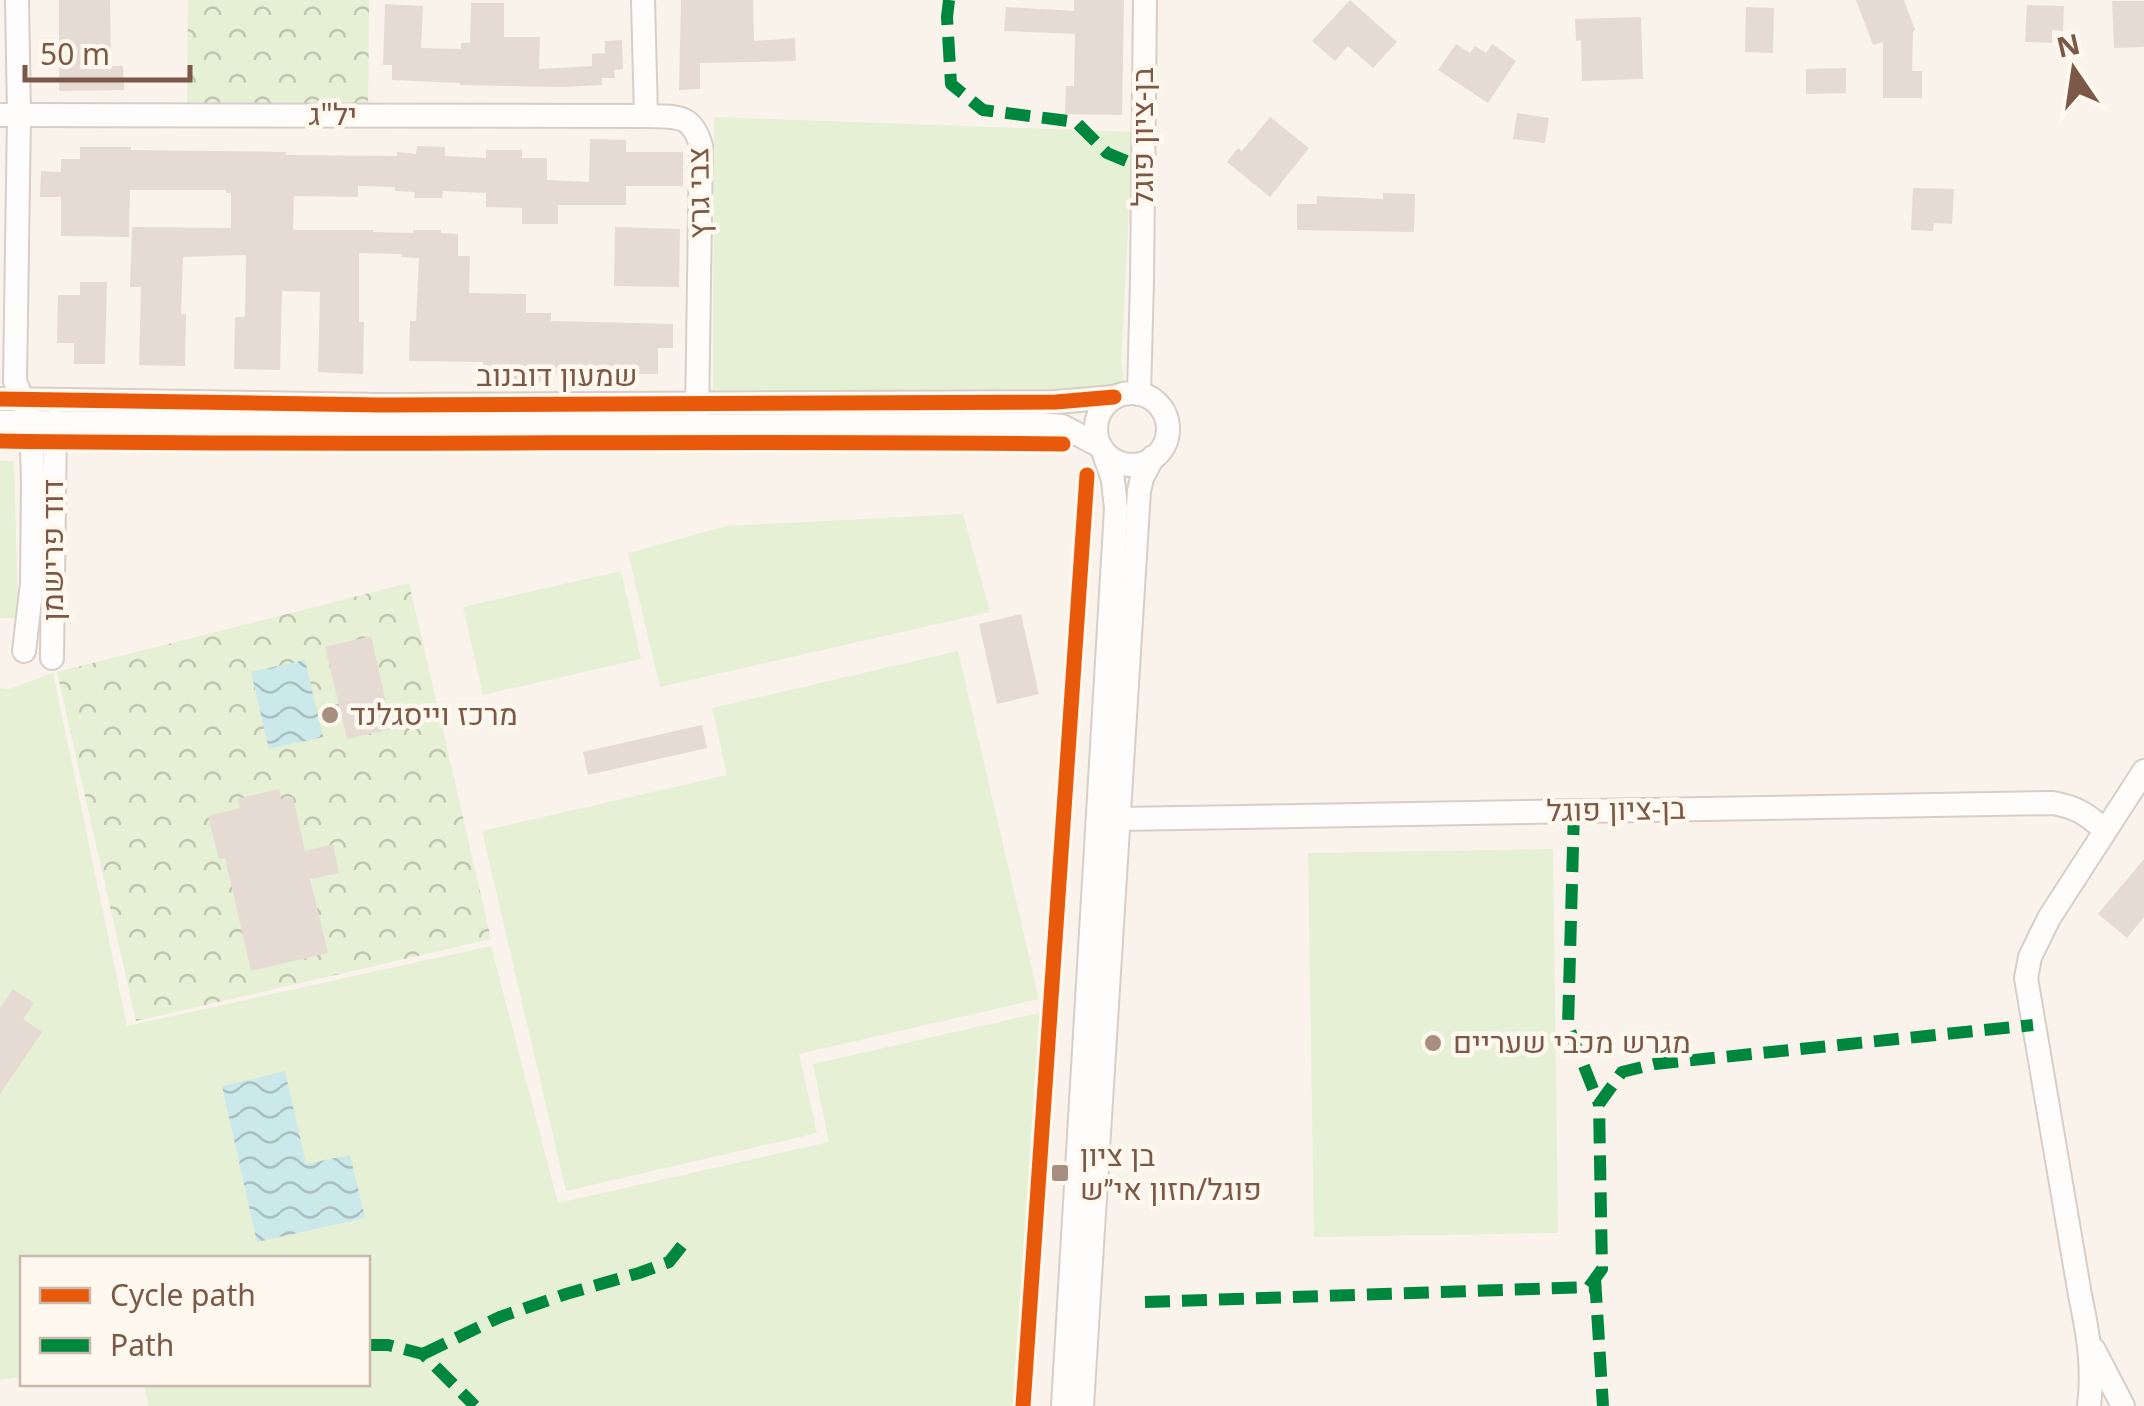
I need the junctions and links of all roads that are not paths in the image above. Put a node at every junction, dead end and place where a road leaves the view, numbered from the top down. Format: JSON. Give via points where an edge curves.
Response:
{"nodes":[{"id":1,"x":17,"y":0,"type":"edge"},
{"id":2,"x":643,"y":0,"type":"edge"},
{"id":3,"x":1145,"y":0,"type":"edge"},
{"id":4,"x":9,"y":115,"type":"edge"},
{"id":5,"x":646,"y":116,"type":"junction"},
{"id":6,"x":1139,"y":394,"type":"junction"},
{"id":7,"x":1114,"y":397,"type":"junction"},
{"id":8,"x":11,"y":399,"type":"edge"},
{"id":9,"x":698,"y":415,"type":"junction"},
{"id":10,"x":0,"y":422,"type":"edge"},
{"id":11,"x":43,"y":422,"type":"junction"},
{"id":12,"x":1102,"y":448,"type":"junction"},
{"id":13,"x":1153,"y":458,"type":"junction"},
{"id":14,"x":24,"y":652,"type":"dead end"},
{"id":15,"x":52,"y":658,"type":"dead end"},
{"id":16,"x":2144,"y":771,"type":"edge"},
{"id":17,"x":1118,"y":819,"type":"junction"},
{"id":18,"x":2106,"y":831,"type":"junction"},
{"id":19,"x":2090,"y":1342,"type":"junction"},
{"id":20,"x":1064,"y":1406,"type":"edge"},
{"id":21,"x":1082,"y":1406,"type":"edge"},
{"id":22,"x":2089,"y":1406,"type":"edge"},
{"id":23,"x":2123,"y":1406,"type":"edge"}],
"edges":[{"from":1,"to":4,"type":"street"},
{"from":2,"to":5,"type":"street"},
{"from":3,"to":6,"type":"street","name":"בן-ציון פוגל"},
{"from":4,"to":5,"type":"street","name":"יל\"ג"},
{"from":4,"to":8,"type":"street"},
{"from":5,"to":9,"type":"street","name":"צבי גרץ","via":[[688,121],[701,146]]},
{"from":6,"to":7,"type":"street"},
{"from":6,"to":13,"type":"street","via":[[1159,405],[1167,421],[1164,444]]},
{"from":7,"to":9,"type":"street","name":"שמעון דובנוב"},
{"from":7,"to":12,"type":"street","via":[[1096,422]]},
{"from":8,"to":9,"type":"street","name":"שמעון דובנוב"},
{"from":8,"to":11,"type":"street","via":[[50,414]]},
{"from":9,"to":11,"type":"street","name":"שמעון דובנוב"},
{"from":9,"to":12,"type":"street","name":"שמעון דובנוב","via":[[1039,424],[1062,426]]},
{"from":10,"to":11,"type":"street","name":"שמעון דובנוב"},
{"from":11,"to":14,"type":"street","name":"דוד פרישמן"},
{"from":11,"to":15,"type":"street","name":"דוד פרישמן"},
{"from":12,"to":13,"type":"street","via":[[1127,464]]},
{"from":12,"to":20,"type":"street","via":[[1116,509]]},
{"from":13,"to":17,"type":"street","via":[[1139,491]]},
{"from":16,"to":18,"type":"street"},
{"from":17,"to":18,"type":"street","name":"בן-ציון פוגל","via":[[2053,804],[2086,813]]},
{"from":17,"to":21,"type":"street"},
{"from":18,"to":19,"type":"street","via":[[2049,918],[2026,978]]},
{"from":19,"to":22,"type":"street"},
{"from":19,"to":23,"type":"street"}]}
